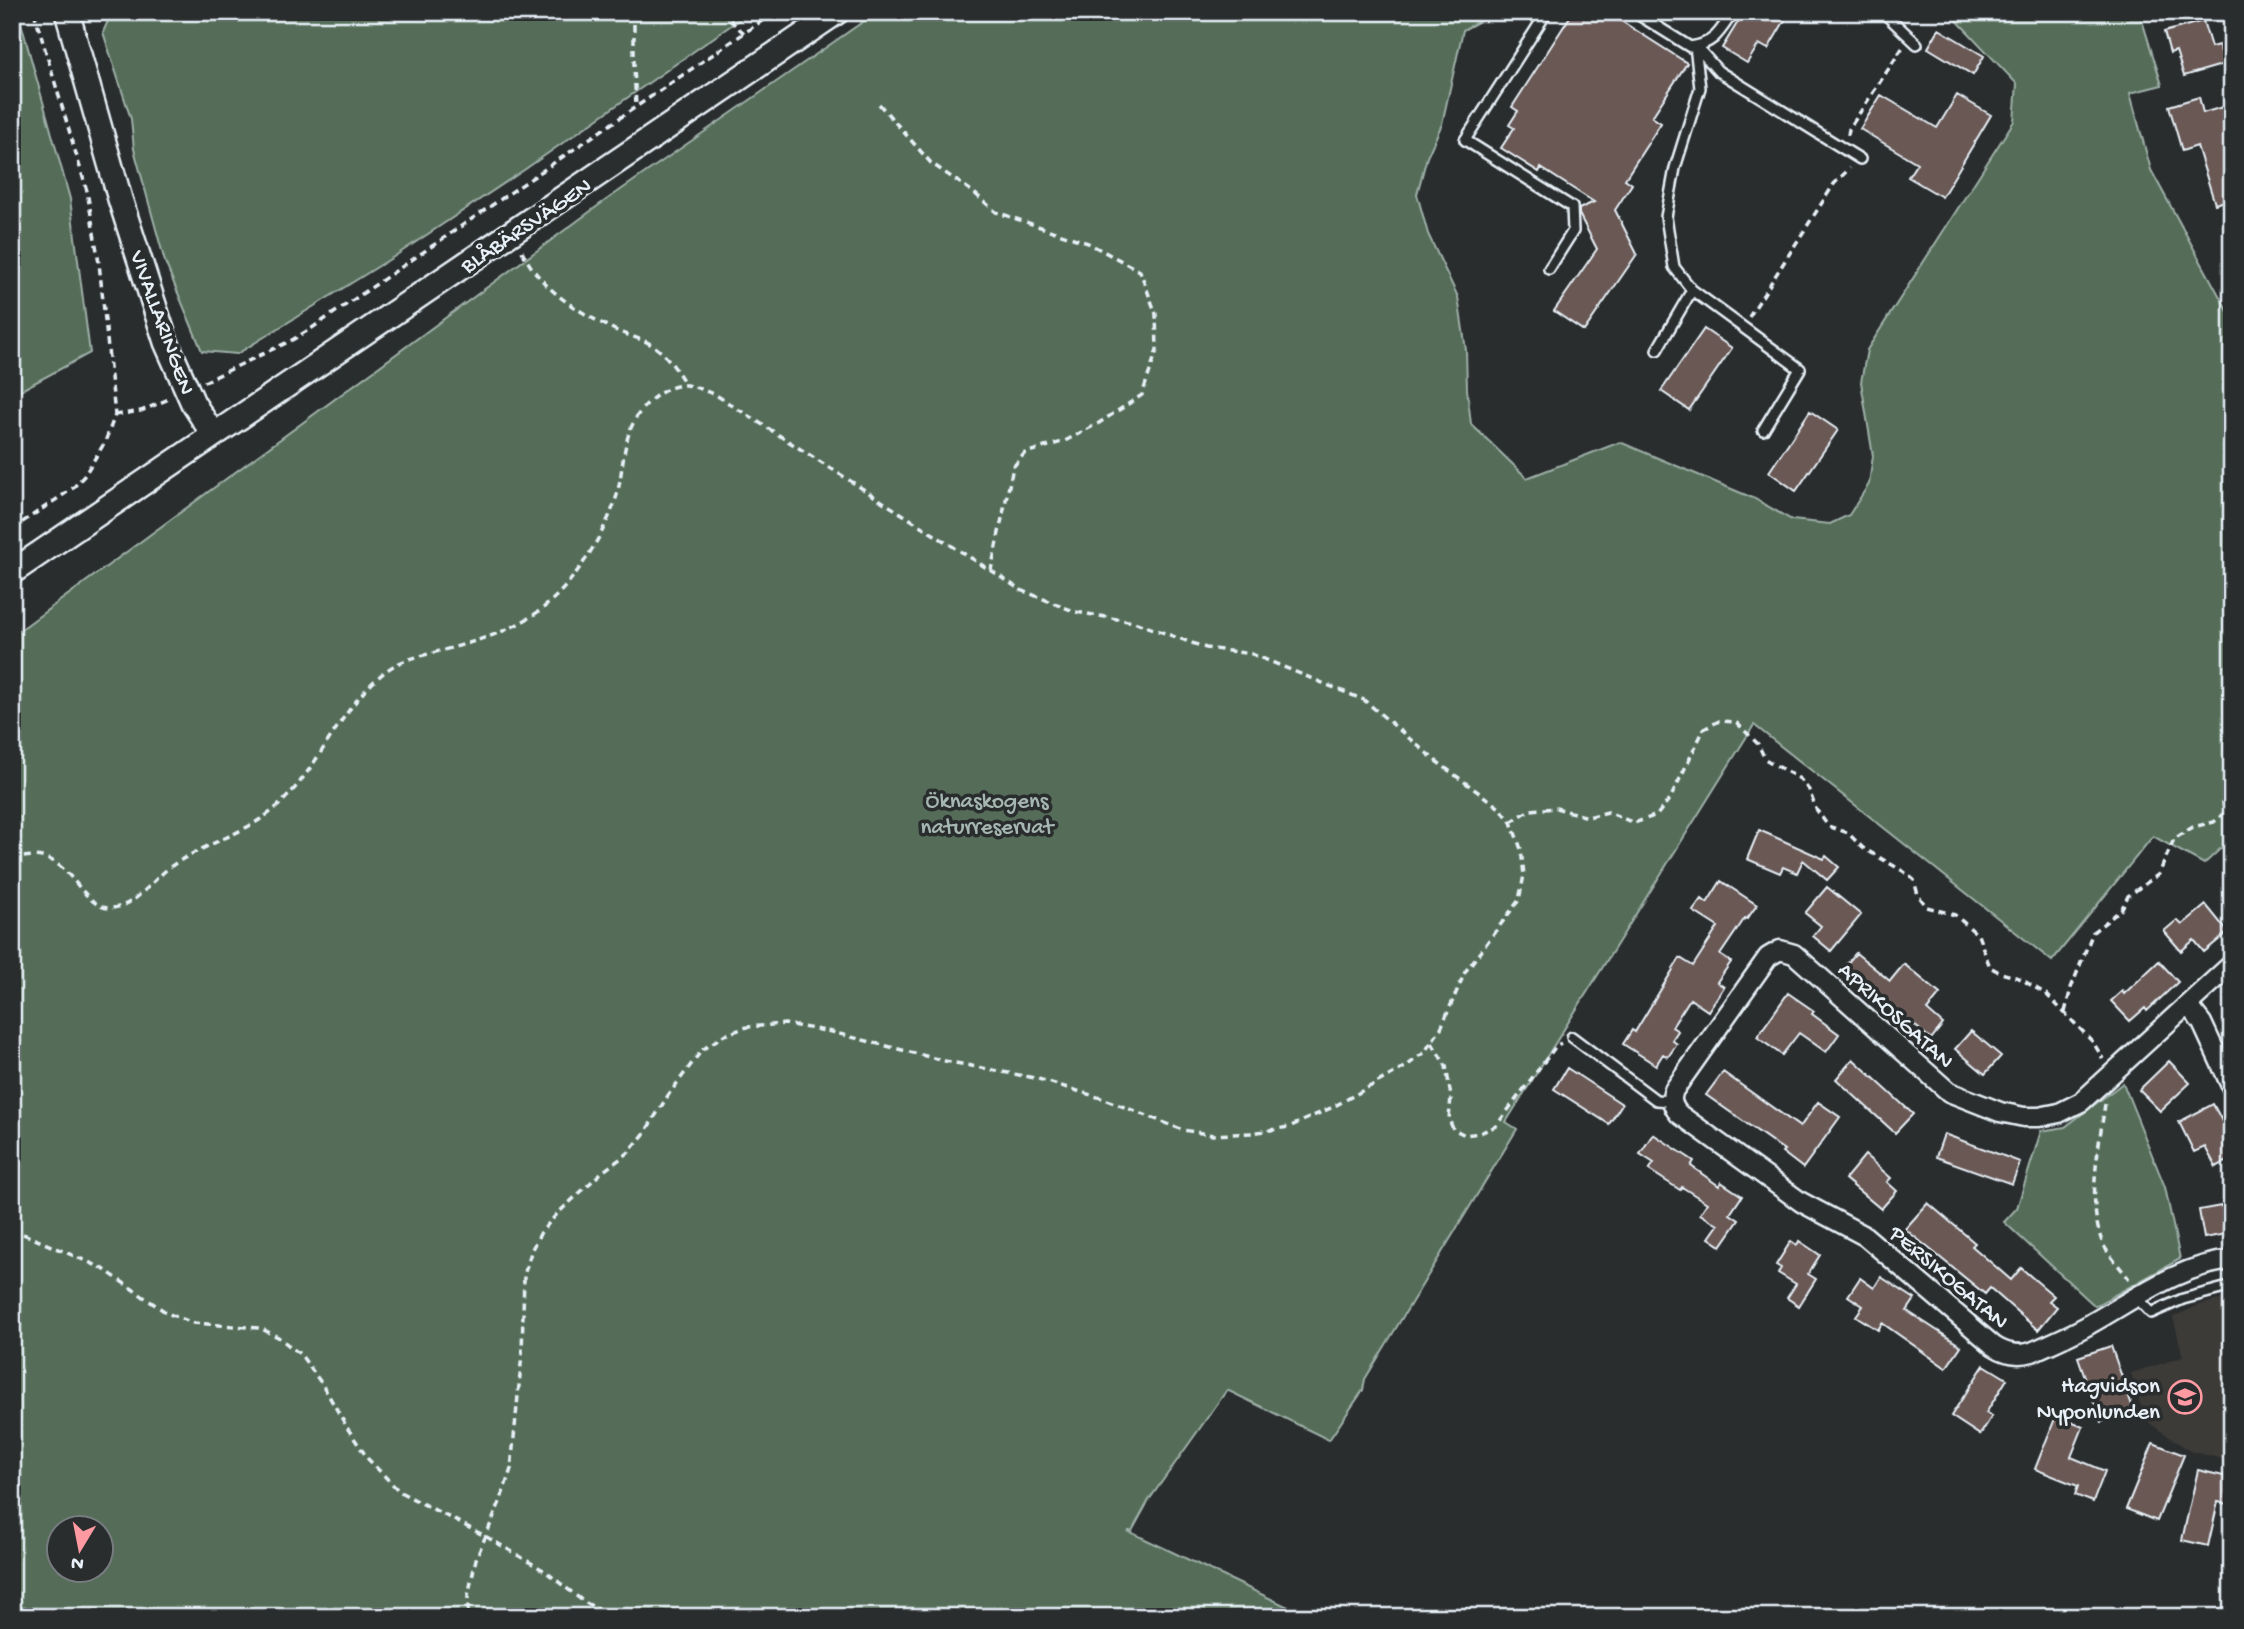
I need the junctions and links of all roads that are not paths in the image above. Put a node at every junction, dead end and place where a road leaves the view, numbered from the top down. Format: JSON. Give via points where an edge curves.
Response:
{"nodes":[{"id":1,"x":67,"y":12,"type":"edge"},
{"id":2,"x":836,"y":12,"type":"edge"},
{"id":3,"x":1546,"y":12,"type":"edge"},
{"id":4,"x":1634,"y":12,"type":"edge"},
{"id":5,"x":1733,"y":12,"type":"edge"},
{"id":6,"x":1883,"y":12,"type":"edge"},
{"id":7,"x":1913,"y":40,"type":"road end"},
{"id":8,"x":1695,"y":46,"type":"junction"},
{"id":9,"x":1860,"y":159,"type":"road end"},
{"id":10,"x":1549,"y":269,"type":"dead end"},
{"id":11,"x":1692,"y":290,"type":"junction"},
{"id":12,"x":1657,"y":350,"type":"dead end"},
{"id":13,"x":1763,"y":430,"type":"dead end"},
{"id":14,"x":214,"y":434,"type":"junction"},
{"id":15,"x":12,"y":572,"type":"edge"},
{"id":16,"x":2232,"y":964,"type":"edge"},
{"id":17,"x":2188,"y":1005,"type":"junction"},
{"id":18,"x":1572,"y":1037,"type":"road end"},
{"id":19,"x":2232,"y":1088,"type":"edge"},
{"id":20,"x":1673,"y":1095,"type":"junction"},
{"id":21,"x":2232,"y":1260,"type":"edge"},
{"id":22,"x":2232,"y":1286,"type":"edge"},
{"id":23,"x":2136,"y":1297,"type":"junction"}],
"edges":[{"from":1,"to":14,"type":"street","name":"VIVALLARINGEN","via":[[166,342],[193,403]]},
{"from":2,"to":14,"type":"street","name":"BLÅBÄRSVÄGEN"},
{"from":3,"to":10,"type":"lane","via":[[1465,140],[1573,206],[1573,231]]},
{"from":4,"to":8,"type":"lane","via":[[1684,45]]},
{"from":5,"to":8,"type":"lane","via":[[1708,44]]},
{"from":6,"to":7,"type":"lane"},
{"from":8,"to":9,"type":"lane","via":[[1717,71]]},
{"from":8,"to":11,"type":"lane","via":[[1700,88],[1675,168],[1666,218],[1674,267]]},
{"from":11,"to":12,"type":"lane"},
{"from":11,"to":13,"type":"lane","via":[[1800,369]]},
{"from":14,"to":15,"type":"street"},
{"from":16,"to":17,"type":"street","name":"APRIKOSGATAN"},
{"from":17,"to":19,"type":"street","via":[[2202,1023]]},
{"from":17,"to":20,"type":"street","name":"APRIKOSGATAN","via":[[2081,1102],[2039,1117],[2011,1115],[1940,1086],[1794,954],[1780,950],[1768,957]]},
{"from":18,"to":20,"type":"lane","via":[[1656,1100]]},
{"from":20,"to":23,"type":"street","name":"PERSIKOGATAN","via":[[1673,1108],[1679,1114],[1794,1196],[1865,1236],[2007,1353],[2032,1352]]},
{"from":21,"to":23,"type":"street","name":"PERSIKOGATAN","via":[[2183,1272]]},
{"from":22,"to":23,"type":"lane","via":[[2151,1313]]}]}
